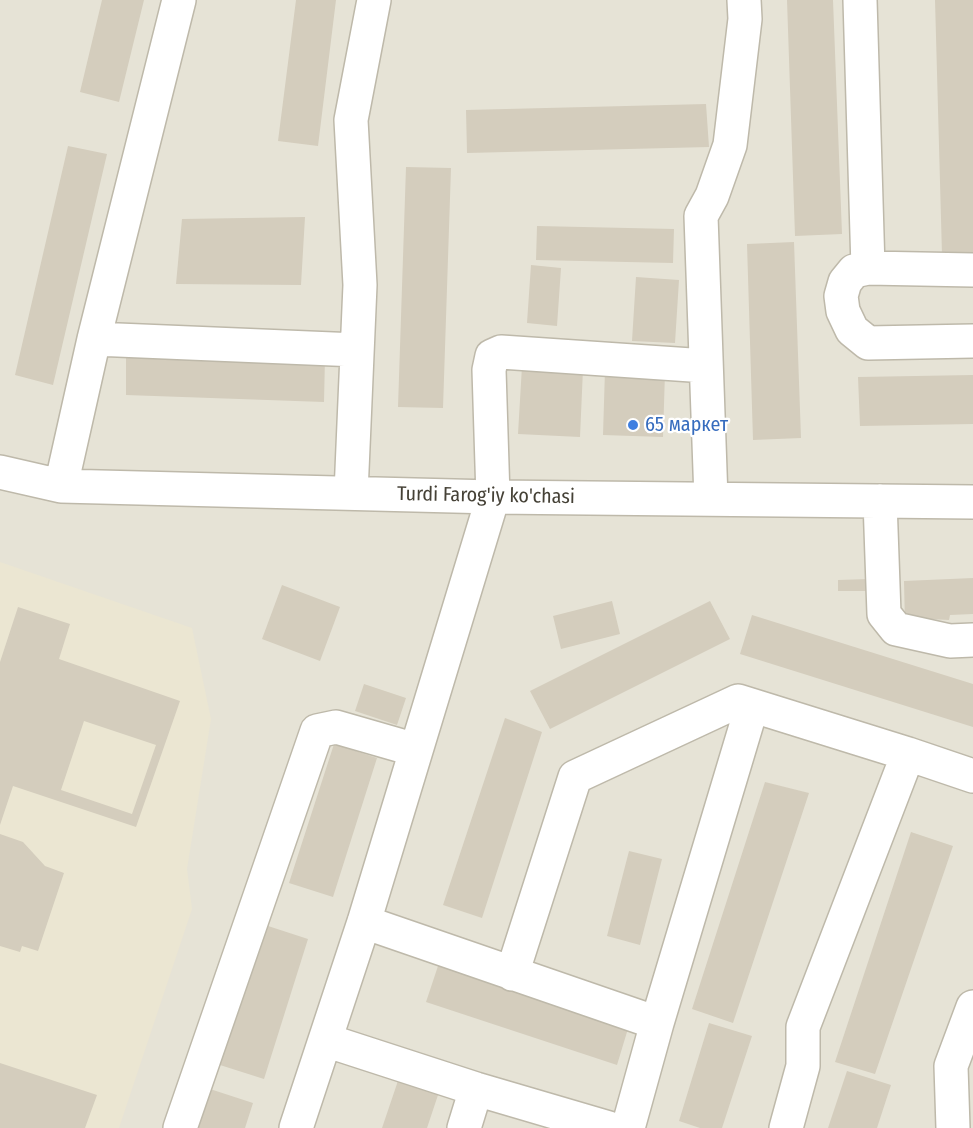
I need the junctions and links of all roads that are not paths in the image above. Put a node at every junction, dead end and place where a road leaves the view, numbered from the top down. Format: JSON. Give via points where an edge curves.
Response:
{"nodes":[{"id":1,"x":179,"y":0,"type":"edge"},
{"id":2,"x":374,"y":0,"type":"edge"},
{"id":3,"x":744,"y":0,"type":"edge"},
{"id":4,"x":860,"y":0,"type":"edge"},
{"id":5,"x":868,"y":268,"type":"junction"},
{"id":6,"x":973,"y":270,"type":"edge"},
{"id":7,"x":94,"y":339,"type":"junction"},
{"id":8,"x":973,"y":341,"type":"edge"},
{"id":9,"x":357,"y":350,"type":"junction"},
{"id":10,"x":706,"y":366,"type":"junction"},
{"id":11,"x":0,"y":472,"type":"edge"},
{"id":12,"x":61,"y":486,"type":"junction"},
{"id":13,"x":351,"y":493,"type":"junction"},
{"id":14,"x":493,"y":497,"type":"junction"},
{"id":15,"x":711,"y":499,"type":"junction"},
{"id":16,"x":880,"y":501,"type":"junction"},
{"id":17,"x":973,"y":502,"type":"edge"},
{"id":18,"x":973,"y":640,"type":"edge"},
{"id":19,"x":752,"y":706,"type":"junction"},
{"id":20,"x":416,"y":750,"type":"junction"},
{"id":21,"x":908,"y":754,"type":"junction"},
{"id":22,"x":973,"y":776,"type":"edge"},
{"id":23,"x":364,"y":922,"type":"junction"},
{"id":24,"x":512,"y":974,"type":"junction"},
{"id":25,"x":973,"y":1007,"type":"edge"},
{"id":26,"x":657,"y":1023,"type":"junction"},
{"id":27,"x":325,"y":1040,"type":"junction"},
{"id":28,"x":476,"y":1089,"type":"junction"},
{"id":29,"x":180,"y":1128,"type":"edge"},
{"id":30,"x":296,"y":1128,"type":"edge"},
{"id":31,"x":464,"y":1128,"type":"edge"},
{"id":32,"x":609,"y":1128,"type":"edge"},
{"id":33,"x":628,"y":1128,"type":"edge"},
{"id":34,"x":786,"y":1128,"type":"edge"},
{"id":35,"x":953,"y":1128,"type":"edge"}],
"edges":[{"from":1,"to":7,"type":"street"},
{"from":2,"to":9,"type":"street","via":[[351,120],[360,285]]},
{"from":3,"to":10,"type":"street","via":[[730,145],[701,216]]},
{"from":4,"to":5,"type":"street"},
{"from":5,"to":6,"type":"street"},
{"from":5,"to":8,"type":"street","via":[[854,271],[841,296],[852,330],[868,343]]},
{"from":7,"to":9,"type":"street"},
{"from":7,"to":12,"type":"street"},
{"from":9,"to":13,"type":"street"},
{"from":10,"to":14,"type":"street","via":[[501,352],[492,356],[489,370]]},
{"from":10,"to":15,"type":"street"},
{"from":11,"to":12,"type":"street","name":"Turdi Farog'iy ko'chasi"},
{"from":12,"to":13,"type":"street","name":"Turdi Farog'iy ko'chasi"},
{"from":13,"to":14,"type":"street","name":"Turdi Farog'iy ko'chasi"},
{"from":14,"to":15,"type":"street","name":"Turdi Farog'iy ko'chasi"},
{"from":14,"to":20,"type":"street"},
{"from":15,"to":16,"type":"street","name":"Turdi Farog'iy ko'chasi"},
{"from":16,"to":17,"type":"street","name":"Turdi Farog'iy ko'chasi"},
{"from":16,"to":18,"type":"street","via":[[884,614],[896,629],[950,640]]},
{"from":19,"to":21,"type":"street"},
{"from":19,"to":24,"type":"street","via":[[738,701],[575,777]]},
{"from":19,"to":26,"type":"street"},
{"from":20,"to":23,"type":"street"},
{"from":20,"to":29,"type":"street","via":[[336,728],[317,731]]},
{"from":21,"to":22,"type":"street"},
{"from":21,"to":34,"type":"street","via":[[803,1027],[803,1066]]},
{"from":23,"to":24,"type":"street"},
{"from":23,"to":27,"type":"street"},
{"from":24,"to":26,"type":"street"},
{"from":25,"to":35,"type":"street","via":[[951,1066]]},
{"from":26,"to":33,"type":"street"},
{"from":27,"to":28,"type":"street"},
{"from":27,"to":30,"type":"street"},
{"from":28,"to":31,"type":"street"},
{"from":28,"to":32,"type":"street"}]}
